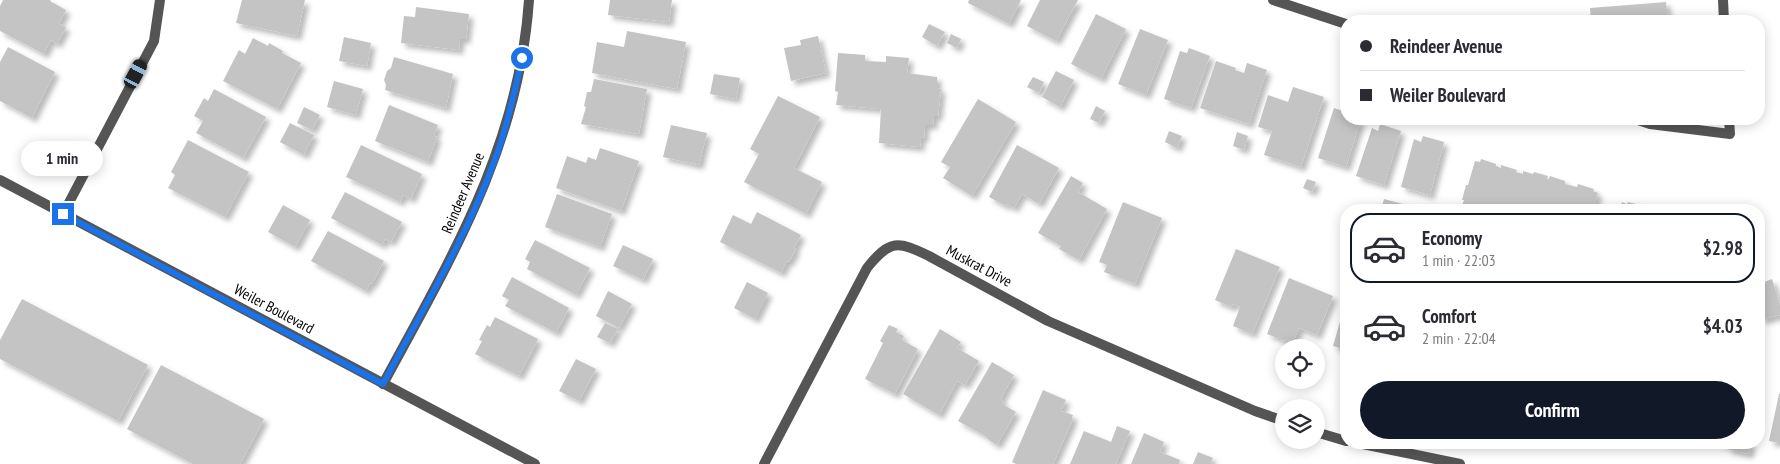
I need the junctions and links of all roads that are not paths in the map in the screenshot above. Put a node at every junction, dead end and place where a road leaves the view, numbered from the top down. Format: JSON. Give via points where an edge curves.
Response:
{"nodes":[{"id":1,"x":160,"y":0,"type":"edge"},
{"id":2,"x":529,"y":0,"type":"edge"},
{"id":3,"x":1273,"y":0,"type":"edge"},
{"id":4,"x":1723,"y":0,"type":"edge"},
{"id":5,"x":1724,"y":15,"type":"edge"},
{"id":6,"x":1340,"y":22,"type":"edge"},
{"id":7,"x":1658,"y":125,"type":"edge"},
{"id":8,"x":1729,"y":125,"type":"edge"},
{"id":9,"x":0,"y":180,"type":"edge"},
{"id":10,"x":63,"y":214,"type":"junction"},
{"id":11,"x":383,"y":384,"type":"junction"},
{"id":12,"x":1275,"y":418,"type":"edge"},
{"id":13,"x":1325,"y":435,"type":"edge"},
{"id":14,"x":1340,"y":439,"type":"edge"},
{"id":15,"x":1387,"y":449,"type":"edge"},
{"id":16,"x":535,"y":464,"type":"edge"},
{"id":17,"x":764,"y":464,"type":"edge"},
{"id":18,"x":1460,"y":464,"type":"edge"}],
"edges":[{"from":1,"to":10,"type":"street","via":[[154,41]]},
{"from":2,"to":11,"type":"street","name":"Reindeer Avenue","via":[[514,98],[497,153],[463,234]]},
{"from":3,"to":6,"type":"street"},
{"from":4,"to":5,"type":"street"},
{"from":7,"to":8,"type":"street","via":[[1730,134]]},
{"from":9,"to":10,"type":"street","name":"Weiler Boulevard"},
{"from":10,"to":11,"type":"street","name":"Weiler Boulevard"},
{"from":11,"to":16,"type":"street","name":"Weiler Boulevard"},
{"from":12,"to":17,"type":"street","name":"Muskrat Drive","via":[[1048,321],[929,256],[910,247],[896,245],[879,252],[867,268]]},
{"from":13,"to":14,"type":"street"},
{"from":15,"to":18,"type":"street"}]}
